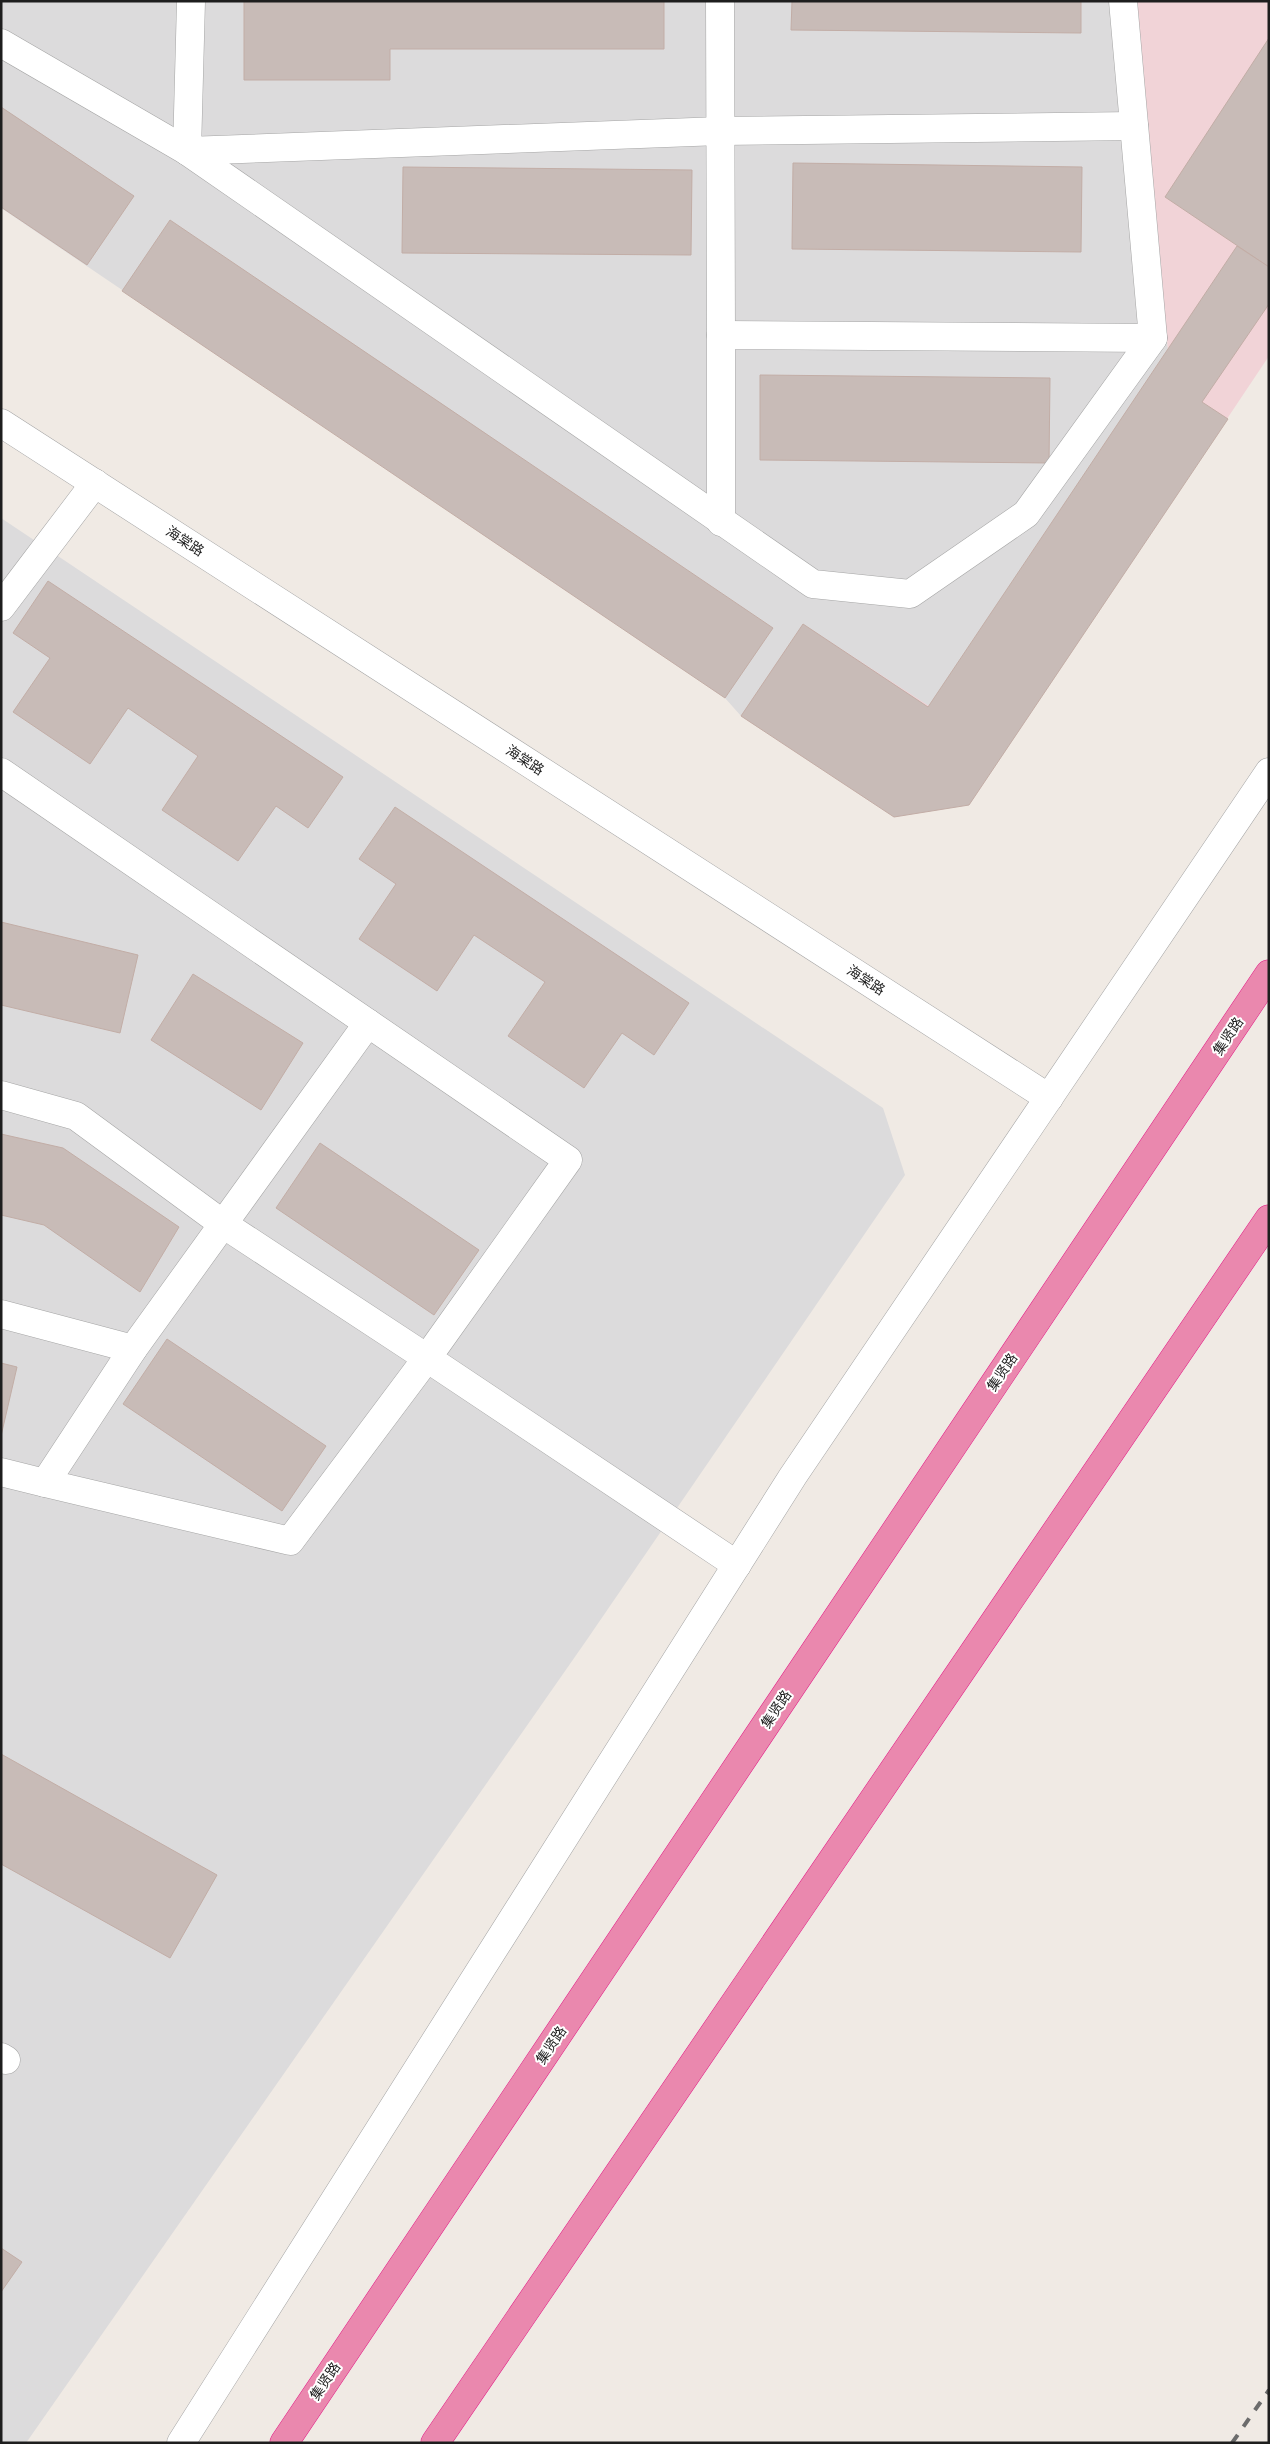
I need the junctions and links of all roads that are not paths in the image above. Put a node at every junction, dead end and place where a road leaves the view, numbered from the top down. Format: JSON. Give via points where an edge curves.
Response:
{"nodes":[{"id":1,"x":190,"y":1,"type":"edge"},
{"id":2,"x":720,"y":1,"type":"edge"},
{"id":3,"x":1123,"y":1,"type":"edge"},
{"id":4,"x":1,"y":43,"type":"edge"},
{"id":5,"x":1134,"y":126,"type":"junction"},
{"id":6,"x":720,"y":130,"type":"junction"},
{"id":7,"x":187,"y":150,"type":"junction"},
{"id":8,"x":721,"y":334,"type":"junction"},
{"id":9,"x":1153,"y":338,"type":"junction"},
{"id":10,"x":1,"y":423,"type":"edge"},
{"id":11,"x":95,"y":483,"type":"junction"},
{"id":12,"x":721,"y":522,"type":"junction"},
{"id":13,"x":1,"y":607,"type":"edge"},
{"id":14,"x":1,"y":772,"type":"edge"},
{"id":15,"x":1269,"y":772,"type":"edge"},
{"id":16,"x":1269,"y":974,"type":"edge"},
{"id":17,"x":368,"y":1023,"type":"junction"},
{"id":18,"x":1,"y":1095,"type":"edge"},
{"id":19,"x":1049,"y":1098,"type":"junction"},
{"id":20,"x":1269,"y":1219,"type":"edge"},
{"id":21,"x":223,"y":1224,"type":"junction"},
{"id":22,"x":1,"y":1314,"type":"edge"},
{"id":23,"x":133,"y":1349,"type":"junction"},
{"id":24,"x":427,"y":1358,"type":"junction"},
{"id":25,"x":1,"y":1472,"type":"edge"},
{"id":26,"x":45,"y":1484,"type":"junction"},
{"id":27,"x":736,"y":1566,"type":"junction"},
{"id":28,"x":181,"y":2443,"type":"edge"},
{"id":29,"x":284,"y":2443,"type":"edge"},
{"id":30,"x":435,"y":2443,"type":"edge"}],
"edges":[{"from":1,"to":7,"type":"street"},
{"from":2,"to":6,"type":"street"},
{"from":3,"to":5,"type":"street"},
{"from":4,"to":7,"type":"street"},
{"from":5,"to":6,"type":"street"},
{"from":5,"to":9,"type":"street"},
{"from":6,"to":7,"type":"street"},
{"from":6,"to":8,"type":"street"},
{"from":7,"to":12,"type":"street"},
{"from":8,"to":9,"type":"street"},
{"from":8,"to":12,"type":"street"},
{"from":9,"to":12,"type":"street","via":[[1026,514],[910,594],[813,584]]},
{"from":10,"to":11,"type":"street","name":"海棠路"},
{"from":11,"to":13,"type":"street"},
{"from":11,"to":19,"type":"street","name":"海棠路"},
{"from":14,"to":17,"type":"street"},
{"from":15,"to":19,"type":"street"},
{"from":16,"to":29,"type":"highway","name":"集贤路"},
{"from":17,"to":21,"type":"street"},
{"from":17,"to":24,"type":"street","via":[[568,1160]]},
{"from":18,"to":21,"type":"street","via":[[76,1116]]},
{"from":19,"to":27,"type":"street","via":[[793,1476]]},
{"from":20,"to":30,"type":"highway"},
{"from":21,"to":23,"type":"street"},
{"from":21,"to":24,"type":"street"},
{"from":22,"to":23,"type":"street"},
{"from":23,"to":26,"type":"street"},
{"from":24,"to":26,"type":"street","via":[[290,1540]]},
{"from":24,"to":27,"type":"street"},
{"from":25,"to":26,"type":"street"},
{"from":27,"to":28,"type":"street"}]}
